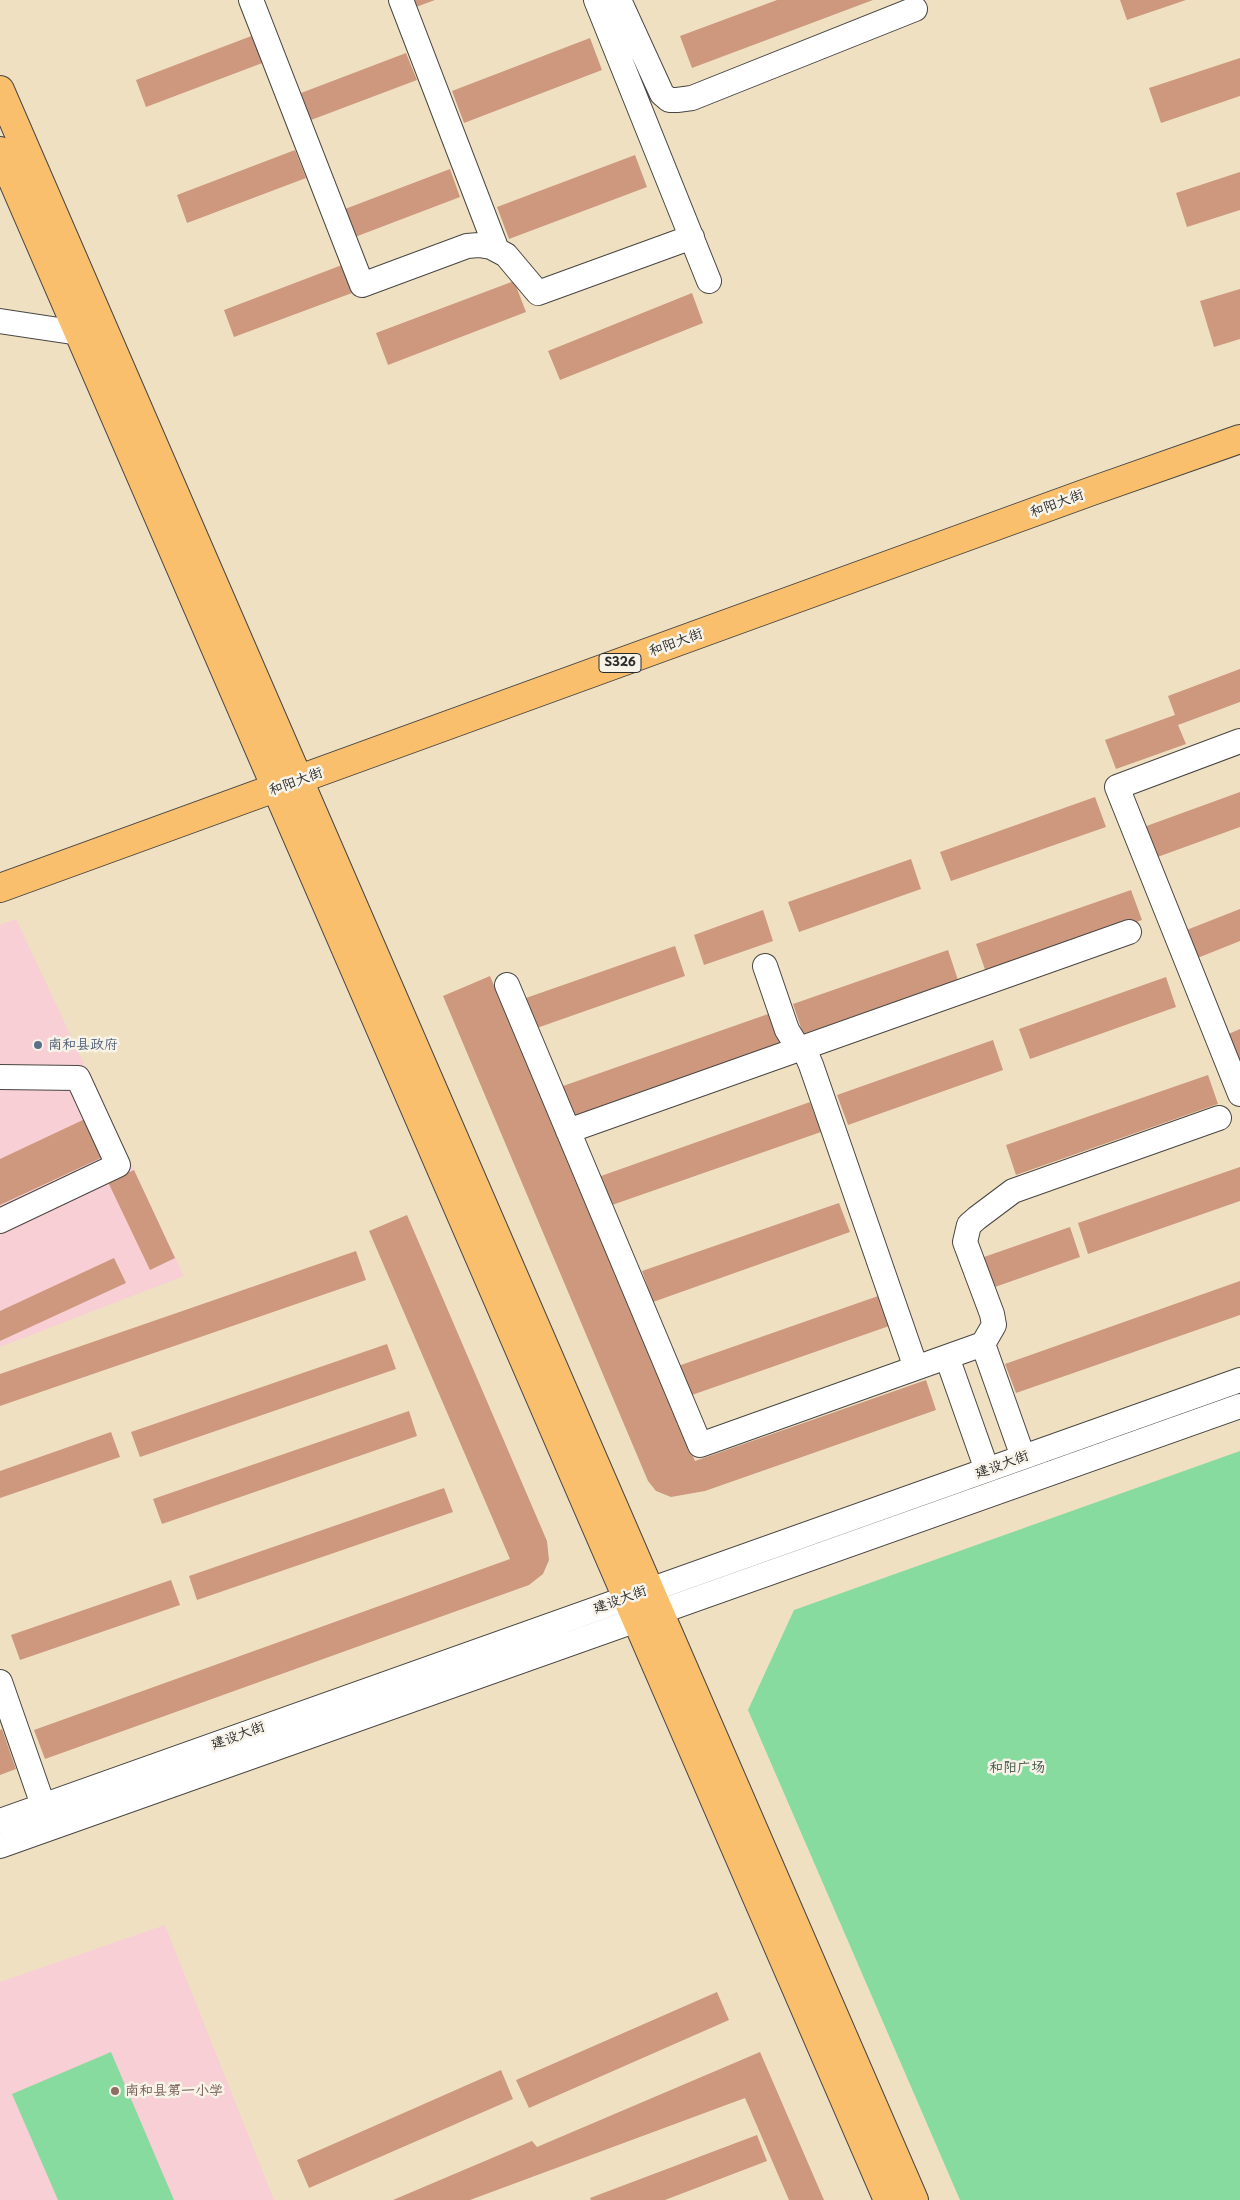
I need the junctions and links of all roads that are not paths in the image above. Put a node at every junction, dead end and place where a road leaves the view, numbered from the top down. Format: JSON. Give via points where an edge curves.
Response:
{"nodes":[{"id":1,"x":251,"y":0,"type":"edge"},
{"id":2,"x":401,"y":0,"type":"edge"},
{"id":3,"x":596,"y":0,"type":"edge"},
{"id":4,"x":618,"y":0,"type":"edge"},
{"id":5,"x":915,"y":9,"type":"dead end"},
{"id":6,"x":0,"y":90,"type":"edge"},
{"id":7,"x":0,"y":151,"type":"edge"},
{"id":8,"x":692,"y":237,"type":"junction"},
{"id":9,"x":497,"y":250,"type":"junction"},
{"id":10,"x":709,"y":281,"type":"dead end"},
{"id":11,"x":0,"y":321,"type":"edge"},
{"id":12,"x":79,"y":333,"type":"junction"},
{"id":13,"x":1240,"y":423,"type":"edge"},
{"id":14,"x":1240,"y":439,"type":"edge"},
{"id":15,"x":1240,"y":740,"type":"edge"},
{"id":16,"x":284,"y":778,"type":"junction"},
{"id":17,"x":0,"y":872,"type":"edge"},
{"id":18,"x":0,"y":888,"type":"edge"},
{"id":19,"x":1129,"y":932,"type":"dead end"},
{"id":20,"x":765,"y":966,"type":"dead end"},
{"id":21,"x":507,"y":985,"type":"dead end"},
{"id":22,"x":802,"y":1048,"type":"junction"},
{"id":23,"x":0,"y":1078,"type":"edge"},
{"id":24,"x":1240,"y":1094,"type":"edge"},
{"id":25,"x":1219,"y":1118,"type":"dead end"},
{"id":26,"x":568,"y":1131,"type":"junction"},
{"id":27,"x":0,"y":1221,"type":"edge"},
{"id":28,"x":983,"y":1344,"type":"junction"},
{"id":29,"x":947,"y":1357,"type":"junction"},
{"id":30,"x":916,"y":1368,"type":"junction"},
{"id":31,"x":1240,"y":1380,"type":"edge"},
{"id":32,"x":1240,"y":1406,"type":"edge"},
{"id":33,"x":1023,"y":1457,"type":"junction"},
{"id":34,"x":988,"y":1470,"type":"junction"},
{"id":35,"x":643,"y":1605,"type":"junction"},
{"id":36,"x":0,"y":1682,"type":"edge"},
{"id":37,"x":43,"y":1805,"type":"junction"},
{"id":38,"x":0,"y":1821,"type":"edge"},
{"id":39,"x":0,"y":1846,"type":"edge"},
{"id":40,"x":888,"y":2200,"type":"edge"},
{"id":41,"x":914,"y":2200,"type":"edge"}],
"edges":[{"from":1,"to":9,"type":"street","via":[[362,284],[467,246],[479,244]]},
{"from":2,"to":9,"type":"street"},
{"from":3,"to":8,"type":"street"},
{"from":4,"to":5,"type":"street","via":[[662,94],[668,100],[692,98]]},
{"from":6,"to":16,"type":"main road"},
{"from":7,"to":12,"type":"main road"},
{"from":8,"to":9,"type":"street","via":[[538,293],[513,262]]},
{"from":8,"to":10,"type":"street"},
{"from":11,"to":12,"type":"street"},
{"from":12,"to":16,"type":"main road"},
{"from":13,"to":16,"type":"main road","name":"和阳大街","number":"S326","via":[[1087,476]]},
{"from":14,"to":16,"type":"main road","name":"和阳大街","number":"S326"},
{"from":15,"to":24,"type":"street","via":[[1117,787]]},
{"from":16,"to":17,"type":"main road","name":"和阳大街","number":"S326"},
{"from":16,"to":18,"type":"main road","name":"和阳大街","number":"S326"},
{"from":16,"to":35,"type":"main road"},
{"from":19,"to":22,"type":"street"},
{"from":20,"to":22,"type":"street","via":[[787,1030]]},
{"from":21,"to":26,"type":"street"},
{"from":22,"to":26,"type":"street"},
{"from":22,"to":30,"type":"street","via":[[811,1065]]},
{"from":23,"to":27,"type":"street","via":[[78,1078],[118,1165]]},
{"from":25,"to":28,"type":"street","via":[[1013,1191],[977,1218],[970,1226],[965,1242],[994,1324]]},
{"from":26,"to":30,"type":"street","via":[[700,1445]]},
{"from":28,"to":29,"type":"street"},
{"from":28,"to":33,"type":"street"},
{"from":29,"to":30,"type":"street"},
{"from":29,"to":34,"type":"street"},
{"from":31,"to":33,"type":"street","name":"建设大街"},
{"from":32,"to":35,"type":"street","name":"建设大街"},
{"from":33,"to":34,"type":"street","name":"建设大街"},
{"from":34,"to":35,"type":"street","name":"建设大街"},
{"from":35,"to":37,"type":"street","name":"建设大街"},
{"from":35,"to":39,"type":"street","name":"建设大街"},
{"from":35,"to":40,"type":"main road"},
{"from":35,"to":41,"type":"main road"},
{"from":36,"to":37,"type":"street"},
{"from":37,"to":38,"type":"street","name":"建设大街"}]}
